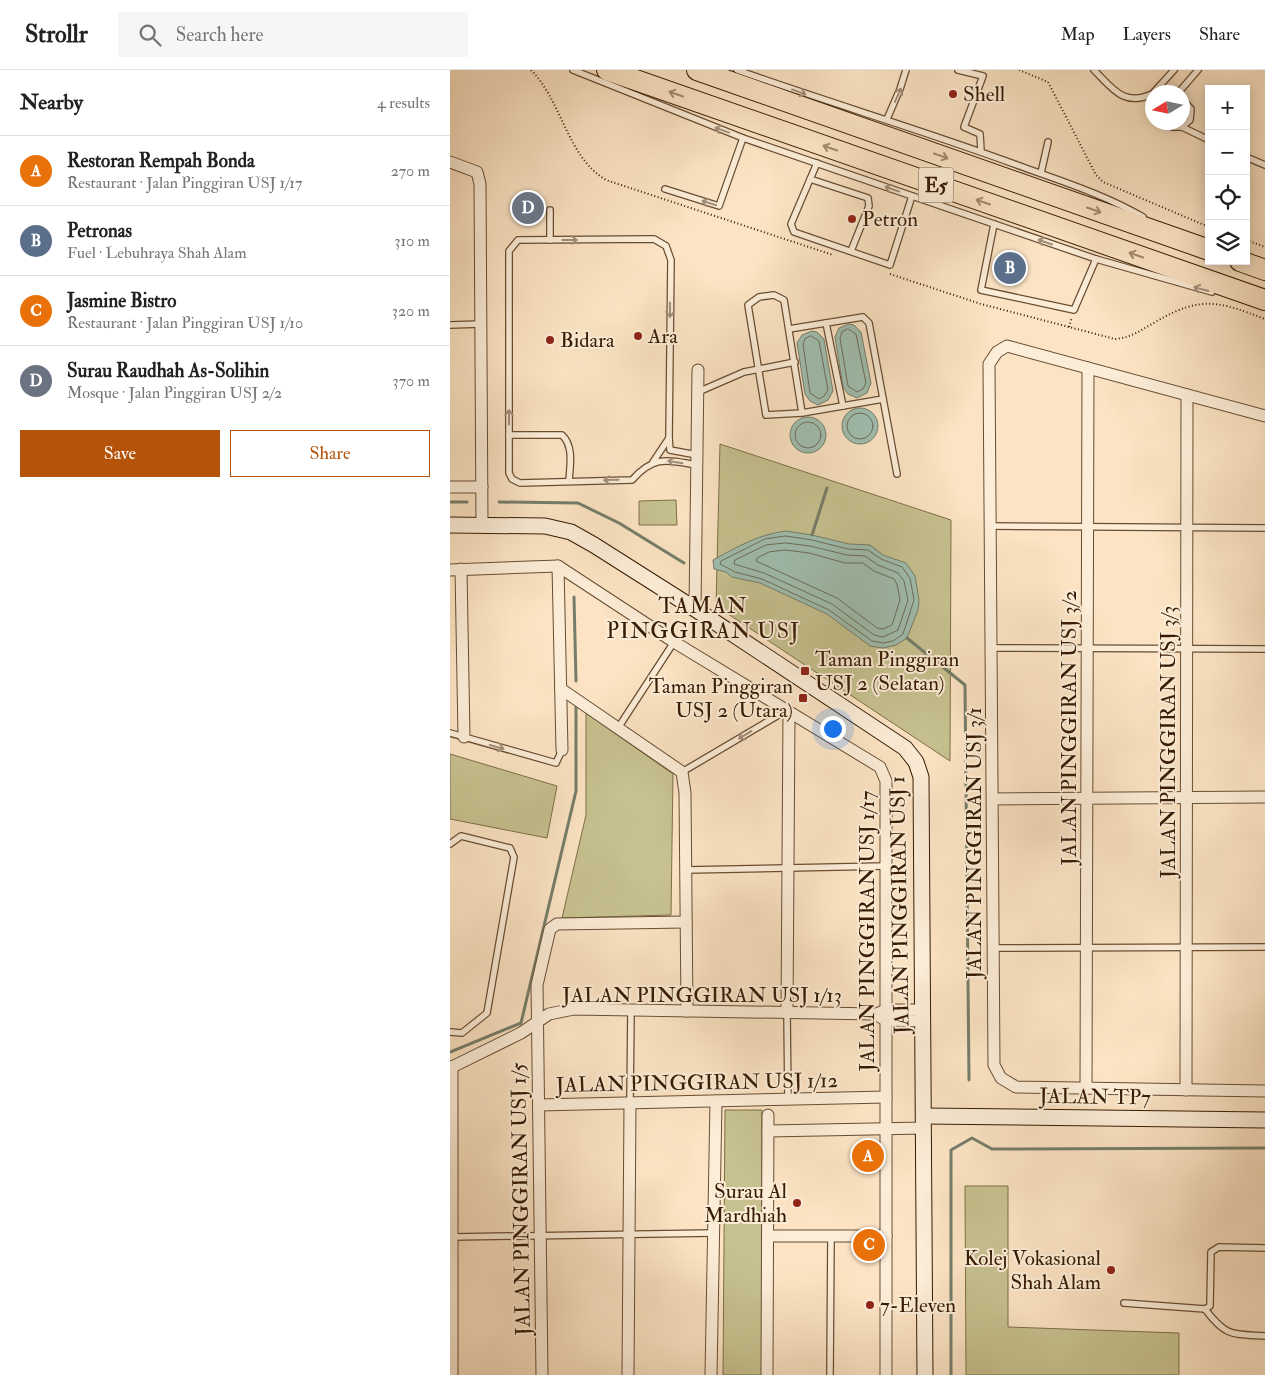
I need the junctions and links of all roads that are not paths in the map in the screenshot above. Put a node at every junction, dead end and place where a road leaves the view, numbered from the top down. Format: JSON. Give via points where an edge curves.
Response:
{"nodes":[{"id":1,"x":573,"y":70,"type":"edge"},
{"id":2,"x":607,"y":70,"type":"edge"},
{"id":3,"x":697,"y":70,"type":"edge"},
{"id":4,"x":737,"y":70,"type":"edge"},
{"id":5,"x":906,"y":70,"type":"edge"},
{"id":6,"x":958,"y":70,"type":"edge"},
{"id":7,"x":1094,"y":70,"type":"edge"},
{"id":8,"x":1174,"y":70,"type":"edge"},
{"id":9,"x":1198,"y":70,"type":"edge"},
{"id":10,"x":1160,"y":85,"type":"edge"},
{"id":11,"x":1185,"y":85,"type":"edge"},
{"id":12,"x":1145,"y":96,"type":"edge"},
{"id":13,"x":1190,"y":107,"type":"edge"},
{"id":14,"x":887,"y":119,"type":"junction"},
{"id":15,"x":1190,"y":120,"type":"edge"},
{"id":16,"x":1188,"y":130,"type":"edge"},
{"id":17,"x":743,"y":138,"type":"junction"},
{"id":18,"x":1205,"y":138,"type":"edge"},
{"id":19,"x":1048,"y":142,"type":"dead end"},
{"id":20,"x":982,"y":151,"type":"junction"},
{"id":21,"x":1250,"y":159,"type":"edge"},
{"id":22,"x":450,"y":162,"type":"edge"},
{"id":23,"x":817,"y":163,"type":"junction"},
{"id":24,"x":1265,"y":165,"type":"edge"},
{"id":25,"x":1040,"y":173,"type":"junction"},
{"id":26,"x":810,"y":179,"type":"junction"},
{"id":27,"x":665,"y":189,"type":"dead end"},
{"id":28,"x":912,"y":196,"type":"junction"},
{"id":29,"x":550,"y":210,"type":"dead end"},
{"id":30,"x":994,"y":224,"type":"junction"},
{"id":31,"x":550,"y":240,"type":"junction"},
{"id":32,"x":1183,"y":241,"type":"junction"},
{"id":33,"x":1205,"y":249,"type":"edge"},
{"id":34,"x":851,"y":251,"type":"junction"},
{"id":35,"x":1096,"y":260,"type":"junction"},
{"id":36,"x":1250,"y":265,"type":"edge"},
{"id":37,"x":1265,"y":270,"type":"edge"},
{"id":38,"x":1220,"y":294,"type":"dead end"},
{"id":39,"x":1238,"y":298,"type":"dead end"},
{"id":40,"x":1265,"y":300,"type":"edge"},
{"id":41,"x":1265,"y":306,"type":"edge"},
{"id":42,"x":826,"y":323,"type":"junction"},
{"id":43,"x":450,"y":324,"type":"edge"},
{"id":44,"x":481,"y":324,"type":"junction"},
{"id":45,"x":789,"y":329,"type":"junction"},
{"id":46,"x":795,"y":362,"type":"junction"},
{"id":47,"x":758,"y":368,"type":"junction"},
{"id":48,"x":1088,"y":368,"type":"junction"},
{"id":49,"x":698,"y":370,"type":"dead end"},
{"id":50,"x":698,"y":392,"type":"junction"},
{"id":51,"x":1187,"y":395,"type":"junction"},
{"id":52,"x":883,"y":399,"type":"junction"},
{"id":53,"x":843,"y":406,"type":"junction"},
{"id":54,"x":802,"y":413,"type":"junction"},
{"id":55,"x":1265,"y":416,"type":"edge"},
{"id":56,"x":509,"y":435,"type":"junction"},
{"id":57,"x":669,"y":438,"type":"junction"},
{"id":58,"x":697,"y":460,"type":"junction"},
{"id":59,"x":653,"y":462,"type":"junction"},
{"id":60,"x":897,"y":474,"type":"dead end"},
{"id":61,"x":569,"y":482,"type":"junction"},
{"id":62,"x":450,"y":487,"type":"edge"},
{"id":63,"x":482,"y":487,"type":"junction"},
{"id":64,"x":450,"y":525,"type":"edge"},
{"id":65,"x":482,"y":525,"type":"junction"},
{"id":66,"x":990,"y":526,"type":"junction"},
{"id":67,"x":1088,"y":527,"type":"junction"},
{"id":68,"x":1186,"y":528,"type":"junction"},
{"id":69,"x":1265,"y":528,"type":"edge"},
{"id":70,"x":558,"y":566,"type":"junction"},
{"id":71,"x":455,"y":569,"type":"edge"},
{"id":72,"x":695,"y":609,"type":"junction"},
{"id":73,"x":674,"y":642,"type":"junction"},
{"id":74,"x":992,"y":648,"type":"junction"},
{"id":75,"x":1088,"y":649,"type":"junction"},
{"id":76,"x":1186,"y":649,"type":"junction"},
{"id":77,"x":1265,"y":649,"type":"edge"},
{"id":78,"x":561,"y":689,"type":"junction"},
{"id":79,"x":788,"y":711,"type":"junction"},
{"id":80,"x":618,"y":728,"type":"junction"},
{"id":81,"x":450,"y":733,"type":"edge"},
{"id":82,"x":464,"y":738,"type":"junction"},
{"id":83,"x":562,"y":750,"type":"joint"},
{"id":84,"x":682,"y":772,"type":"junction"},
{"id":85,"x":1265,"y":797,"type":"edge"},
{"id":86,"x":1087,"y":798,"type":"junction"},
{"id":87,"x":1186,"y":798,"type":"junction"},
{"id":88,"x":993,"y":799,"type":"junction"},
{"id":89,"x":450,"y":844,"type":"edge"},
{"id":90,"x":886,"y":866,"type":"junction"},
{"id":91,"x":789,"y":868,"type":"junction"},
{"id":92,"x":686,"y":870,"type":"junction"},
{"id":93,"x":686,"y":922,"type":"junction"},
{"id":94,"x":1186,"y":946,"type":"junction"},
{"id":95,"x":1265,"y":946,"type":"edge"},
{"id":96,"x":1086,"y":947,"type":"junction"},
{"id":97,"x":994,"y":948,"type":"junction"},
{"id":98,"x":631,"y":1010,"type":"junction"},
{"id":99,"x":687,"y":1011,"type":"junction"},
{"id":100,"x":787,"y":1013,"type":"junction"},
{"id":101,"x":883,"y":1015,"type":"junction"},
{"id":102,"x":924,"y":1015,"type":"junction"},
{"id":103,"x":538,"y":1022,"type":"junction"},
{"id":104,"x":450,"y":1032,"type":"edge"},
{"id":105,"x":451,"y":1068,"type":"edge"},
{"id":106,"x":1086,"y":1088,"type":"junction"},
{"id":107,"x":1186,"y":1090,"type":"junction"},
{"id":108,"x":1265,"y":1091,"type":"edge"},
{"id":109,"x":886,"y":1097,"type":"junction"},
{"id":110,"x":788,"y":1100,"type":"junction"},
{"id":111,"x":716,"y":1102,"type":"junction"},
{"id":112,"x":630,"y":1104,"type":"junction"},
{"id":113,"x":539,"y":1105,"type":"junction"},
{"id":114,"x":768,"y":1115,"type":"dead end"},
{"id":115,"x":1265,"y":1120,"type":"edge"},
{"id":116,"x":924,"y":1122,"type":"junction"},
{"id":117,"x":886,"y":1128,"type":"junction"},
{"id":118,"x":768,"y":1131,"type":"junction"},
{"id":119,"x":714,"y":1233,"type":"junction"},
{"id":120,"x":629,"y":1234,"type":"junction"},
{"id":121,"x":541,"y":1235,"type":"junction"},
{"id":122,"x":768,"y":1236,"type":"junction"},
{"id":123,"x":831,"y":1236,"type":"junction"},
{"id":124,"x":886,"y":1236,"type":"junction"},
{"id":125,"x":451,"y":1237,"type":"edge"},
{"id":126,"x":1265,"y":1248,"type":"edge"},
{"id":127,"x":1124,"y":1303,"type":"dead end"},
{"id":128,"x":1205,"y":1309,"type":"junction"},
{"id":129,"x":1264,"y":1336,"type":"edge"},
{"id":130,"x":452,"y":1375,"type":"edge"},
{"id":131,"x":542,"y":1375,"type":"edge"},
{"id":132,"x":628,"y":1375,"type":"edge"},
{"id":133,"x":711,"y":1375,"type":"edge"},
{"id":134,"x":768,"y":1375,"type":"edge"},
{"id":135,"x":830,"y":1375,"type":"edge"},
{"id":136,"x":886,"y":1375,"type":"edge"},
{"id":137,"x":925,"y":1375,"type":"edge"}],
"edges":[{"from":17,"to":1,"type":"lane","one_way":true},
{"from":40,"to":2,"type":"highway","number":"E5","one_way":true},
{"from":3,"to":32,"type":"highway","number":"E5","one_way":true},
{"from":4,"to":14,"type":"lane","one_way":true,"via":[[836,105]]},
{"from":14,"to":5,"type":"lane","one_way":true},
{"from":6,"to":20,"type":"lane","via":[[983,76],[964,127],[980,134]]},
{"from":7,"to":12,"type":"lane","via":[[1122,97],[1136,100]]},
{"from":8,"to":10,"type":"lane"},
{"from":9,"to":11,"type":"lane"},
{"from":13,"to":15,"type":"lane"},
{"from":14,"to":20,"type":"lane"},
{"from":16,"to":18,"type":"lane"},
{"from":17,"to":23,"type":"lane"},
{"from":17,"to":27,"type":"lane","one_way":true,"via":[[719,206]]},
{"from":19,"to":25,"type":"lane"},
{"from":20,"to":25,"type":"lane"},
{"from":21,"to":24,"type":"lane"},
{"from":22,"to":44,"type":"street","via":[[477,172],[480,184]]},
{"from":23,"to":26,"type":"lane"},
{"from":28,"to":23,"type":"lane","one_way":true},
{"from":25,"to":32,"type":"lane","via":[[1113,200]]},
{"from":26,"to":34,"type":"lane","via":[[791,224],[794,232]]},
{"from":26,"to":34,"type":"lane","via":[[868,198],[869,206]]},
{"from":28,"to":30,"type":"lane"},
{"from":28,"to":34,"type":"lane","via":[[890,265]]},
{"from":29,"to":31,"type":"lane"},
{"from":35,"to":30,"type":"lane","one_way":true},
{"from":30,"to":35,"type":"lane","via":[[981,290],[1074,310]]},
{"from":56,"to":31,"type":"lane","one_way":true,"via":[[509,251],[518,240]]},
{"from":31,"to":57,"type":"lane","one_way":true,"via":[[654,239],[666,246],[671,260]]},
{"from":32,"to":33,"type":"highway","number":"E5"},
{"from":38,"to":35,"type":"lane","one_way":true},
{"from":36,"to":37,"type":"highway"},
{"from":39,"to":41,"type":"lane"},
{"from":42,"to":45,"type":"lane"},
{"from":42,"to":52,"type":"lane","via":[[863,317],[869,323]]},
{"from":42,"to":53,"type":"lane"},
{"from":43,"to":44,"type":"lane"},
{"from":44,"to":63,"type":"street"},
{"from":45,"to":46,"type":"lane"},
{"from":45,"to":47,"type":"lane","via":[[784,300],[774,295],[759,297],[748,305]]},
{"from":46,"to":47,"type":"lane"},
{"from":46,"to":54,"type":"lane"},
{"from":47,"to":50,"type":"lane"},
{"from":47,"to":54,"type":"lane","via":[[766,416]]},
{"from":48,"to":51,"type":"street","name":"JALAN PINGGIRAN USJ 3/1"},
{"from":48,"to":66,"type":"street","name":"JALAN PINGGIRAN USJ 3/1","via":[[1007,346],[992,358],[989,364]]},
{"from":48,"to":67,"type":"street","name":"JALAN PINGGIRAN USJ 3/2"},
{"from":49,"to":50,"type":"street"},
{"from":50,"to":58,"type":"street"},
{"from":51,"to":55,"type":"street","name":"JALAN PINGGIRAN USJ 3/1"},
{"from":51,"to":68,"type":"street","name":"JALAN PINGGIRAN USJ 3/3"},
{"from":52,"to":53,"type":"lane"},
{"from":52,"to":60,"type":"lane"},
{"from":53,"to":54,"type":"lane"},
{"from":56,"to":61,"type":"lane","via":[[509,473],[512,479],[520,483]]},
{"from":56,"to":61,"type":"lane","via":[[562,435],[568,440],[570,451]]},
{"from":57,"to":58,"type":"lane","via":[[670,450]]},
{"from":57,"to":59,"type":"lane"},
{"from":58,"to":59,"type":"lane","one_way":true},
{"from":58,"to":72,"type":"street"},
{"from":59,"to":61,"type":"lane","one_way":true,"via":[[643,467],[632,480]]},
{"from":62,"to":63,"type":"street"},
{"from":63,"to":65,"type":"street"},
{"from":64,"to":65,"type":"street","name":"JALAN PINGGIRAN USJ 1"},
{"from":65,"to":72,"type":"street","name":"JALAN PINGGIRAN USJ 1","via":[[545,526],[571,532]]},
{"from":66,"to":67,"type":"lane"},
{"from":66,"to":74,"type":"street","name":"JALAN PINGGIRAN USJ 3/1"},
{"from":67,"to":68,"type":"lane"},
{"from":67,"to":75,"type":"street","name":"JALAN PINGGIRAN USJ 3/2"},
{"from":68,"to":69,"type":"lane"},
{"from":68,"to":76,"type":"street","name":"JALAN PINGGIRAN USJ 3/3"},
{"from":70,"to":71,"type":"street"},
{"from":70,"to":73,"type":"street","name":"JALAN PINGGIRAN USJ 1/17"},
{"from":70,"to":78,"type":"street"},
{"from":71,"to":82,"type":"street"},
{"from":72,"to":102,"type":"street","name":"JALAN PINGGIRAN USJ 1","via":[[905,748],[916,762],[921,777]]},
{"from":73,"to":79,"type":"street","name":"JALAN PINGGIRAN USJ 1/17"},
{"from":73,"to":80,"type":"lane"},
{"from":74,"to":75,"type":"lane"},
{"from":74,"to":88,"type":"street","name":"JALAN PINGGIRAN USJ 3/1"},
{"from":75,"to":76,"type":"lane"},
{"from":75,"to":86,"type":"street","name":"JALAN PINGGIRAN USJ 3/2"},
{"from":76,"to":77,"type":"lane"},
{"from":76,"to":87,"type":"street","name":"JALAN PINGGIRAN USJ 3/3"},
{"from":78,"to":80,"type":"street"},
{"from":78,"to":83,"type":"street"},
{"from":79,"to":84,"type":"lane","one_way":true},
{"from":79,"to":90,"type":"street","name":"JALAN PINGGIRAN USJ 1/17","via":[[880,767],[886,781]]},
{"from":79,"to":91,"type":"street"},
{"from":80,"to":84,"type":"street"},
{"from":81,"to":82,"type":"lane"},
{"from":82,"to":83,"type":"lane","one_way":true,"via":[[556,763]]},
{"from":84,"to":92,"type":"street"},
{"from":85,"to":87,"type":"street"},
{"from":86,"to":87,"type":"street"},
{"from":86,"to":88,"type":"street"},
{"from":86,"to":96,"type":"street","name":"JALAN PINGGIRAN USJ 3/2"},
{"from":87,"to":94,"type":"street","name":"JALAN PINGGIRAN USJ 3/3"},
{"from":88,"to":97,"type":"street","name":"JALAN PINGGIRAN USJ 3/1"},
{"from":89,"to":104,"type":"lane","via":[[461,836],[510,848],[514,857],[486,1014],[462,1033]]},
{"from":90,"to":91,"type":"lane"},
{"from":90,"to":101,"type":"street","name":"JALAN PINGGIRAN USJ 1/17"},
{"from":91,"to":92,"type":"lane"},
{"from":91,"to":100,"type":"street"},
{"from":92,"to":93,"type":"street"},
{"from":93,"to":99,"type":"street"},
{"from":93,"to":103,"type":"street","name":"JALAN PINGGIRAN USJ 1/5","via":[[557,924],[550,929],[537,984]]},
{"from":94,"to":95,"type":"lane"},
{"from":94,"to":96,"type":"lane"},
{"from":94,"to":107,"type":"street","name":"JALAN PINGGIRAN USJ 3/3"},
{"from":96,"to":97,"type":"lane"},
{"from":96,"to":106,"type":"street","name":"JALAN PINGGIRAN USJ 3/2"},
{"from":97,"to":106,"type":"street","name":"JALAN PINGGIRAN USJ 3/1","via":[[994,1064],[1001,1078],[1016,1087]]},
{"from":98,"to":99,"type":"street","name":"JALAN PINGGIRAN USJ 1/13"},
{"from":98,"to":103,"type":"street","name":"JALAN PINGGIRAN USJ 1/13","via":[[574,1009],[548,1014]]},
{"from":98,"to":112,"type":"lane"},
{"from":99,"to":100,"type":"street","name":"JALAN PINGGIRAN USJ 1/13"},
{"from":100,"to":101,"type":"street","name":"JALAN PINGGIRAN USJ 1/13"},
{"from":100,"to":110,"type":"lane"},
{"from":101,"to":102,"type":"street","name":"JALAN PINGGIRAN USJ 1/13"},
{"from":101,"to":109,"type":"street","name":"JALAN PINGGIRAN USJ 1/17"},
{"from":102,"to":116,"type":"street","name":"JALAN PINGGIRAN USJ 1"},
{"from":103,"to":105,"type":"street","name":"JALAN PINGGIRAN USJ 1/13"},
{"from":103,"to":113,"type":"street","name":"JALAN PINGGIRAN USJ 1/5"},
{"from":105,"to":125,"type":"street"},
{"from":106,"to":107,"type":"street","name":"JALAN PINGGIRAN USJ 3/1"},
{"from":107,"to":108,"type":"street","name":"JALAN PINGGIRAN USJ 3/1"},
{"from":109,"to":110,"type":"street","name":"JALAN PINGGIRAN USJ 1/12"},
{"from":109,"to":117,"type":"street","name":"JALAN PINGGIRAN USJ 1/17"},
{"from":110,"to":111,"type":"street","name":"JALAN PINGGIRAN USJ 1/12"},
{"from":111,"to":112,"type":"street","name":"JALAN PINGGIRAN USJ 1/12"},
{"from":111,"to":119,"type":"street"},
{"from":112,"to":113,"type":"street","name":"JALAN PINGGIRAN USJ 1/12"},
{"from":112,"to":120,"type":"street"},
{"from":113,"to":121,"type":"street","name":"JALAN PINGGIRAN USJ 1/5"},
{"from":114,"to":118,"type":"street"},
{"from":115,"to":116,"type":"street","name":"JALAN TP7"},
{"from":116,"to":117,"type":"street"},
{"from":116,"to":137,"type":"street","name":"JALAN PINGGIRAN USJ 1"},
{"from":117,"to":118,"type":"street"},
{"from":117,"to":124,"type":"street","name":"JALAN PINGGIRAN USJ 1/17"},
{"from":118,"to":122,"type":"street"},
{"from":119,"to":120,"type":"lane"},
{"from":119,"to":133,"type":"street"},
{"from":120,"to":121,"type":"lane"},
{"from":120,"to":132,"type":"street"},
{"from":121,"to":125,"type":"lane"},
{"from":121,"to":131,"type":"street","name":"JALAN PINGGIRAN USJ 1/5"},
{"from":122,"to":123,"type":"street"},
{"from":122,"to":134,"type":"street"},
{"from":123,"to":124,"type":"street"},
{"from":123,"to":135,"type":"lane"},
{"from":124,"to":136,"type":"street","name":"JALAN PINGGIRAN USJ 1/17"},
{"from":125,"to":130,"type":"street"},
{"from":126,"to":128,"type":"lane","via":[[1219,1247],[1211,1252],[1210,1306]]},
{"from":127,"to":128,"type":"lane"},
{"from":128,"to":129,"type":"lane","via":[[1216,1324],[1232,1334]]}]}
